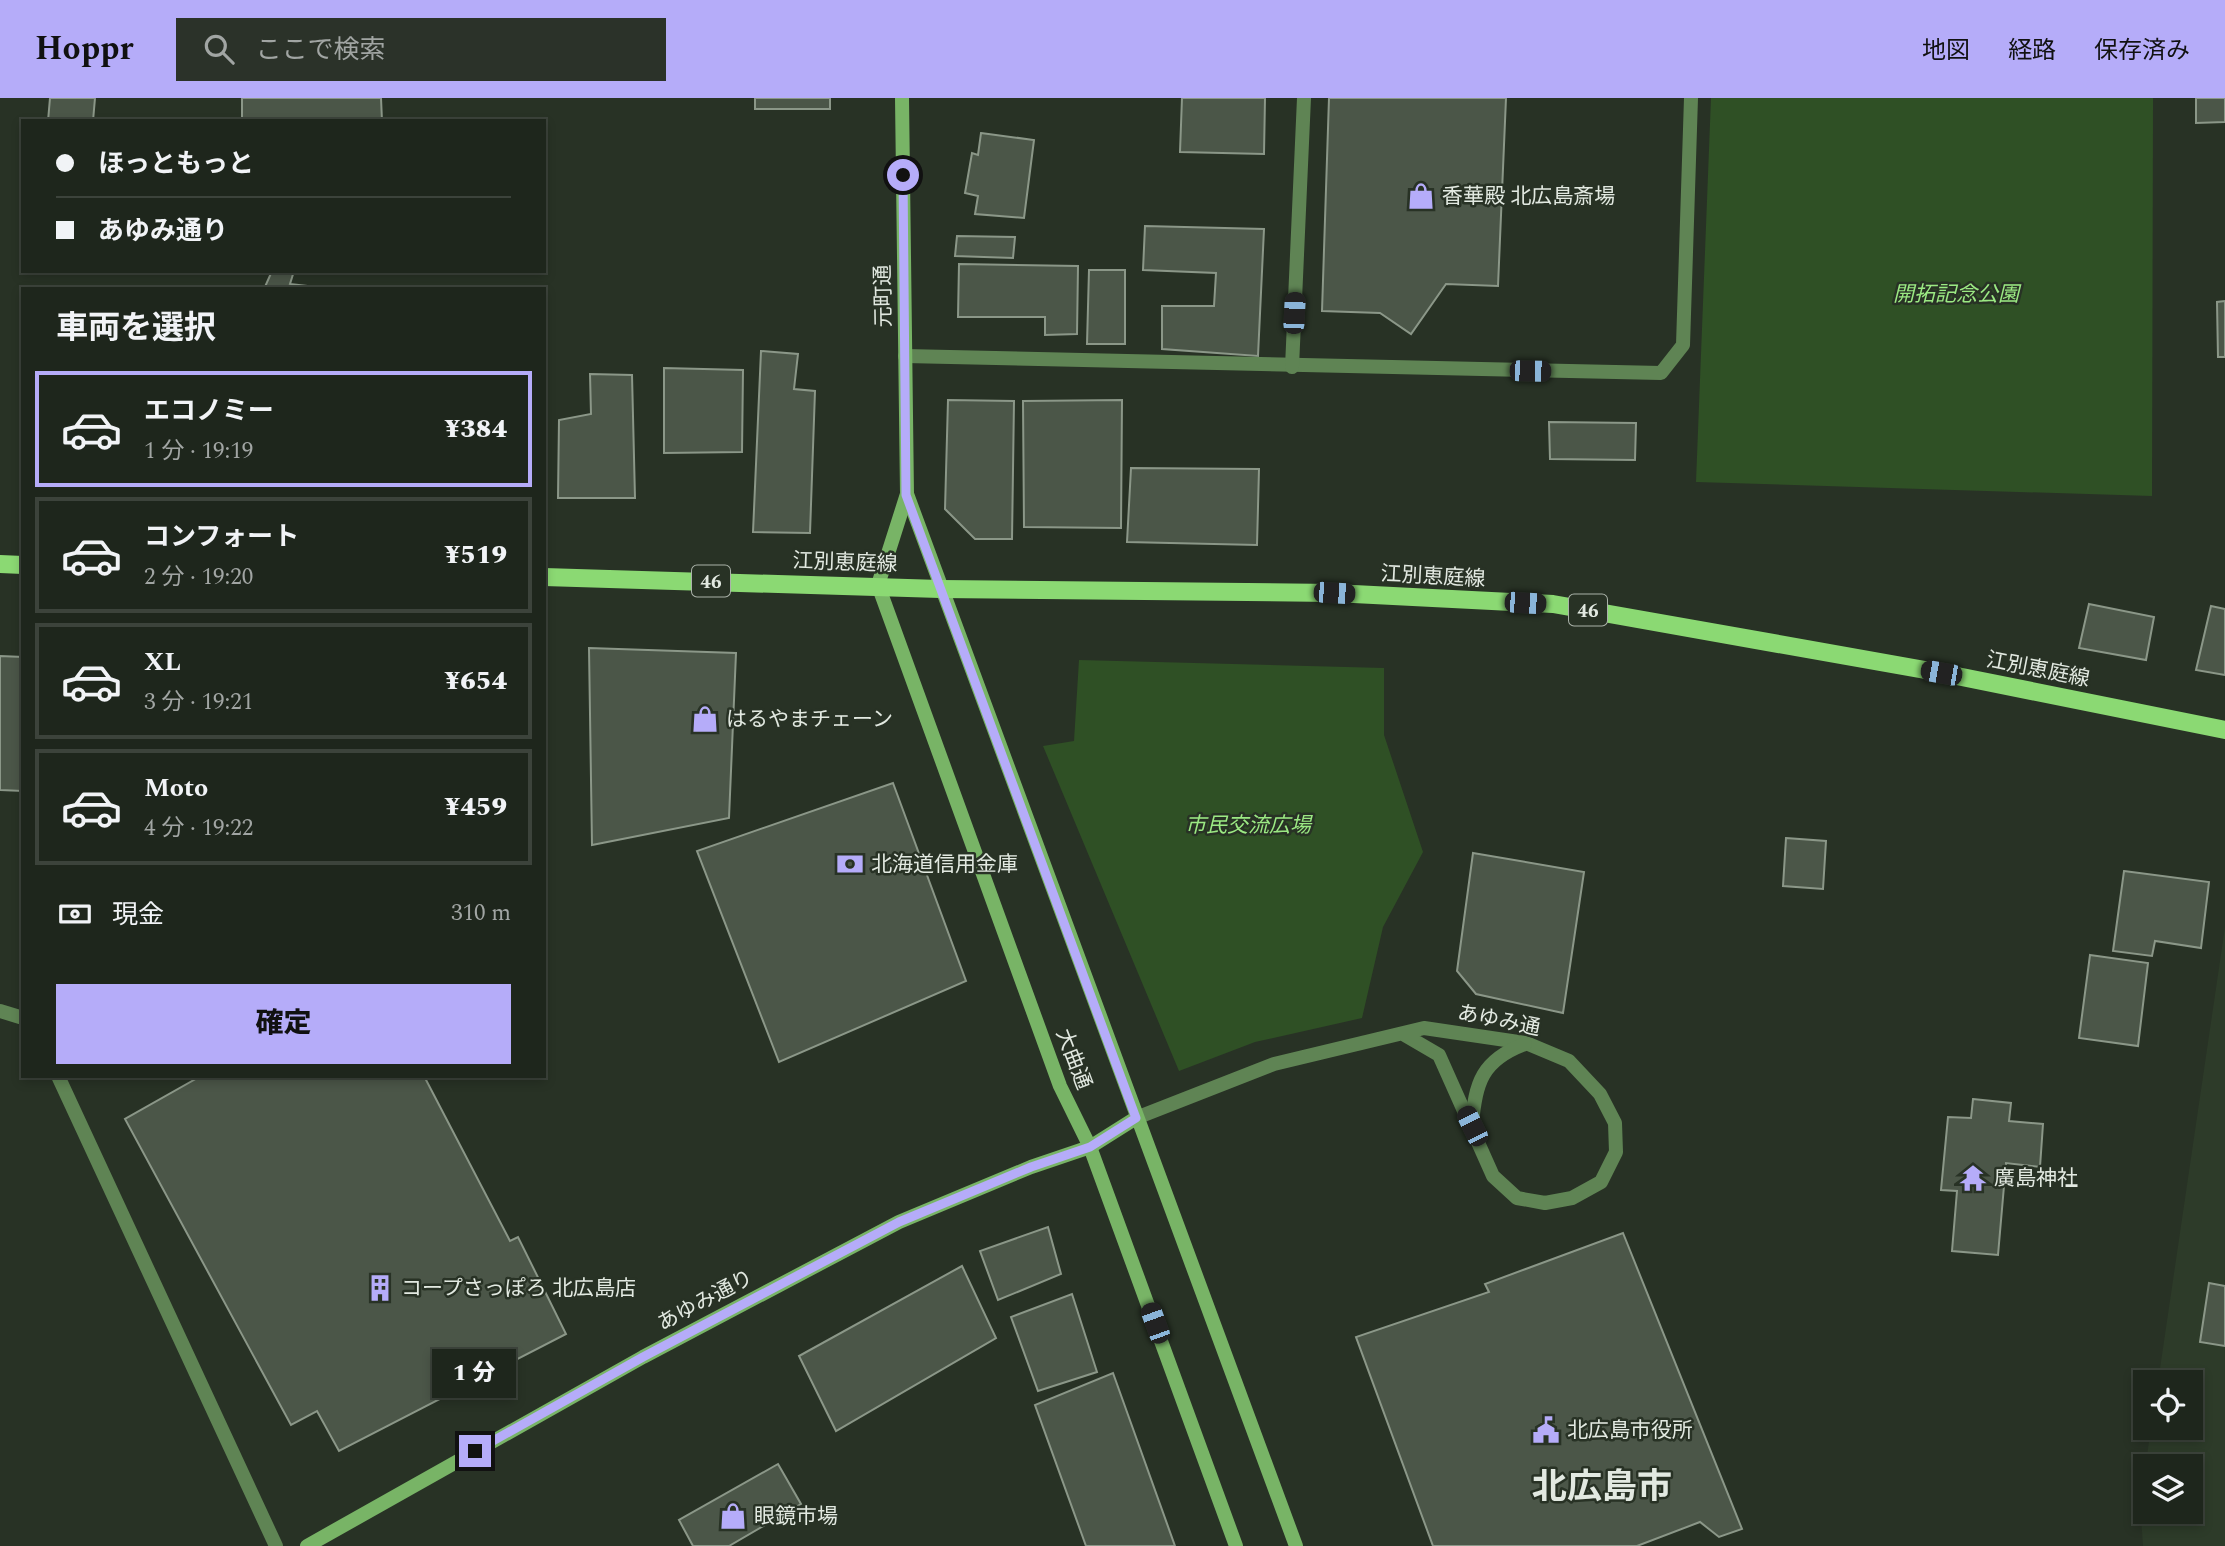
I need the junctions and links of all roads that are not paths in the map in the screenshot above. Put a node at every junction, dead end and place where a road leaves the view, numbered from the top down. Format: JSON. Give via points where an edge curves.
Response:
{"nodes":[{"id":1,"x":902,"y":98,"type":"edge"},
{"id":2,"x":1304,"y":98,"type":"edge"},
{"id":3,"x":1691,"y":98,"type":"edge"},
{"id":4,"x":905,"y":356,"type":"junction"},
{"id":5,"x":1292,"y":366,"type":"junction"},
{"id":6,"x":906,"y":495,"type":"junction"},
{"id":7,"x":0,"y":564,"type":"edge"},
{"id":8,"x":21,"y":565,"type":"edge"},
{"id":9,"x":546,"y":577,"type":"edge"},
{"id":10,"x":878,"y":585,"type":"junction"},
{"id":11,"x":940,"y":589,"type":"junction"},
{"id":12,"x":2225,"y":730,"type":"edge"},
{"id":13,"x":0,"y":1011,"type":"edge"},
{"id":14,"x":21,"y":1017,"type":"edge"},
{"id":15,"x":1403,"y":1034,"type":"junction"},
{"id":16,"x":1526,"y":1043,"type":"junction"},
{"id":17,"x":59,"y":1078,"type":"edge"},
{"id":18,"x":1136,"y":1118,"type":"junction"},
{"id":19,"x":1472,"y":1126,"type":"junction"},
{"id":20,"x":1090,"y":1147,"type":"junction"},
{"id":21,"x":276,"y":1546,"type":"edge"},
{"id":22,"x":307,"y":1546,"type":"edge"},
{"id":23,"x":1237,"y":1546,"type":"edge"},
{"id":24,"x":1296,"y":1546,"type":"edge"}],
"edges":[{"from":1,"to":4,"type":"main road","name":"元町通"},
{"from":2,"to":5,"type":"street"},
{"from":3,"to":5,"type":"street","via":[[1683,345],[1661,373]]},
{"from":4,"to":5,"type":"street"},
{"from":4,"to":6,"type":"main road","name":"元町通"},
{"from":6,"to":10,"type":"main road"},
{"from":6,"to":11,"type":"main road","name":"大曲通"},
{"from":7,"to":8,"type":"main road"},
{"from":9,"to":10,"type":"main road","name":"江別恵庭線","number":"46"},
{"from":10,"to":11,"type":"main road","name":"江別恵庭線","number":"46"},
{"from":10,"to":20,"type":"main road","name":"大曲通","via":[[1060,1086]]},
{"from":11,"to":12,"type":"main road","name":"江別恵庭線","number":"46","via":[[1334,593],[1553,604],[1941,673]]},
{"from":11,"to":18,"type":"main road","name":"大曲通"},
{"from":13,"to":14,"type":"street"},
{"from":15,"to":16,"type":"street","name":"あゆみ通","via":[[1424,1028]]},
{"from":15,"to":18,"type":"street","name":"あゆみ通","via":[[1274,1064]]},
{"from":15,"to":19,"type":"street","name":"あゆみ通","via":[[1439,1055]]},
{"from":16,"to":19,"type":"street","via":[[1504,1052],[1475,1088]]},
{"from":16,"to":19,"type":"street","name":"あゆみ通","via":[[1569,1061],[1600,1094],[1615,1124],[1616,1152],[1601,1182],[1572,1198],[1545,1203],[1517,1198],[1493,1176]]},
{"from":17,"to":21,"type":"street"},
{"from":18,"to":20,"type":"main road","name":"あゆみ通り"},
{"from":18,"to":24,"type":"main road","name":"大曲通"},
{"from":20,"to":22,"type":"main road","name":"あゆみ通り","via":[[899,1222],[643,1357]]},
{"from":20,"to":23,"type":"main road","name":"大曲通"}]}
